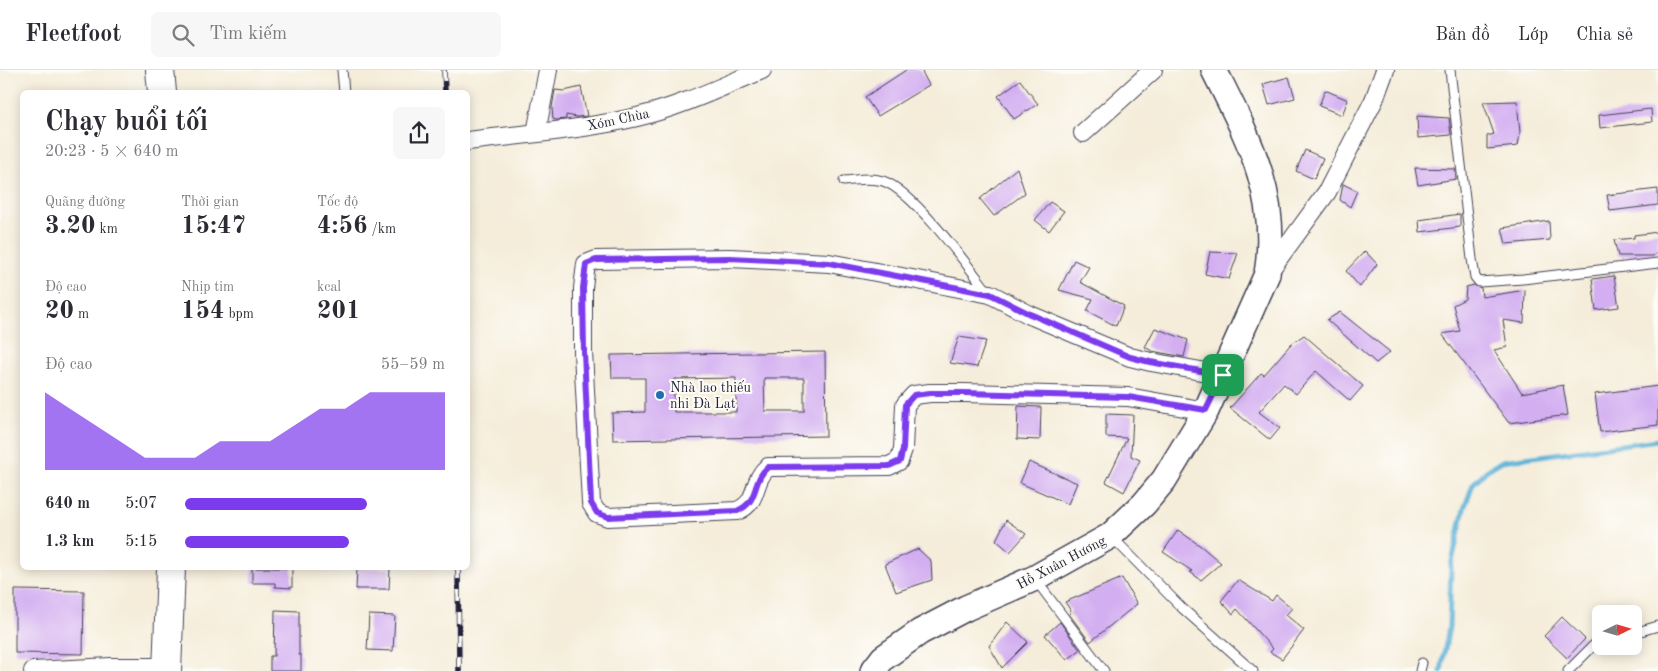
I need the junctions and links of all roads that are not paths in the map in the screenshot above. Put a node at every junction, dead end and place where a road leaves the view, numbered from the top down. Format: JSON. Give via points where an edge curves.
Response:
{"nodes":[{"id":1,"x":160,"y":70,"type":"edge"},
{"id":2,"x":342,"y":70,"type":"edge"},
{"id":3,"x":548,"y":70,"type":"edge"},
{"id":4,"x":762,"y":70,"type":"edge"},
{"id":5,"x":1153,"y":70,"type":"edge"},
{"id":6,"x":1214,"y":70,"type":"edge"},
{"id":7,"x":1385,"y":70,"type":"edge"},
{"id":8,"x":1450,"y":70,"type":"edge"},
{"id":9,"x":162,"y":90,"type":"edge"},
{"id":10,"x":344,"y":90,"type":"edge"},
{"id":11,"x":536,"y":133,"type":"junction"},
{"id":12,"x":1083,"y":133,"type":"dead end"},
{"id":13,"x":470,"y":141,"type":"edge"},
{"id":14,"x":844,"y":181,"type":"dead end"},
{"id":15,"x":1658,"y":263,"type":"edge"},
{"id":16,"x":1267,"y":274,"type":"junction"},
{"id":17,"x":990,"y":294,"type":"junction"},
{"id":18,"x":1223,"y":375,"type":"junction"},
{"id":19,"x":1206,"y":410,"type":"junction"},
{"id":20,"x":1110,"y":536,"type":"junction"},
{"id":21,"x":171,"y":570,"type":"edge"},
{"id":22,"x":1035,"y":578,"type":"junction"},
{"id":23,"x":1658,"y":626,"type":"edge"},
{"id":24,"x":1642,"y":631,"type":"edge"},
{"id":25,"x":1592,"y":646,"type":"edge"},
{"id":26,"x":168,"y":669,"type":"edge"},
{"id":27,"x":33,"y":671,"type":"edge"},
{"id":28,"x":874,"y":671,"type":"edge"},
{"id":29,"x":1104,"y":671,"type":"edge"},
{"id":30,"x":1253,"y":671,"type":"edge"},
{"id":31,"x":1568,"y":671,"type":"edge"}],
"edges":[{"from":1,"to":9,"type":"highway"},
{"from":2,"to":10,"type":"lane"},
{"from":3,"to":11,"type":"street"},
{"from":4,"to":11,"type":"street","name":"Xóm Chùa","via":[[673,106],[638,116]]},
{"from":5,"to":12,"type":"street"},
{"from":6,"to":16,"type":"main road","name":"Hồ Xuân Hương","via":[[1249,141],[1265,188],[1271,230]]},
{"from":7,"to":16,"type":"street","via":[[1374,100],[1327,192]]},
{"from":8,"to":15,"type":"lane","via":[[1476,280],[1514,280]]},
{"from":11,"to":13,"type":"street","name":"Xóm Chùa"},
{"from":14,"to":17,"type":"lane","via":[[873,179],[898,190],[926,216]]},
{"from":16,"to":18,"type":"main road","name":"Hồ Xuân Hương"},
{"from":17,"to":18,"type":"street","via":[[1130,357]]},
{"from":17,"to":19,"type":"street","via":[[829,263],[730,258],[596,260],[586,264],[584,352],[591,503],[597,513],[608,517],[737,511],[747,507],[762,472],[768,467],[889,466],[900,461],[905,405],[914,395],[1128,397]]},
{"from":18,"to":19,"type":"main road","name":"Hồ Xuân Hương"},
{"from":19,"to":20,"type":"main road","name":"Hồ Xuân Hương","via":[[1164,480]]},
{"from":20,"to":22,"type":"main road","name":"Hồ Xuân Hương"},
{"from":20,"to":30,"type":"lane","via":[[1182,608]]},
{"from":21,"to":26,"type":"highway"},
{"from":22,"to":28,"type":"main road","name":"Hồ Xuân Hương","via":[[920,632],[883,658]]},
{"from":22,"to":29,"type":"lane"},
{"from":23,"to":24,"type":"lane"},
{"from":25,"to":31,"type":"lane"},
{"from":26,"to":27,"type":"street","via":[[111,667]]}]}
